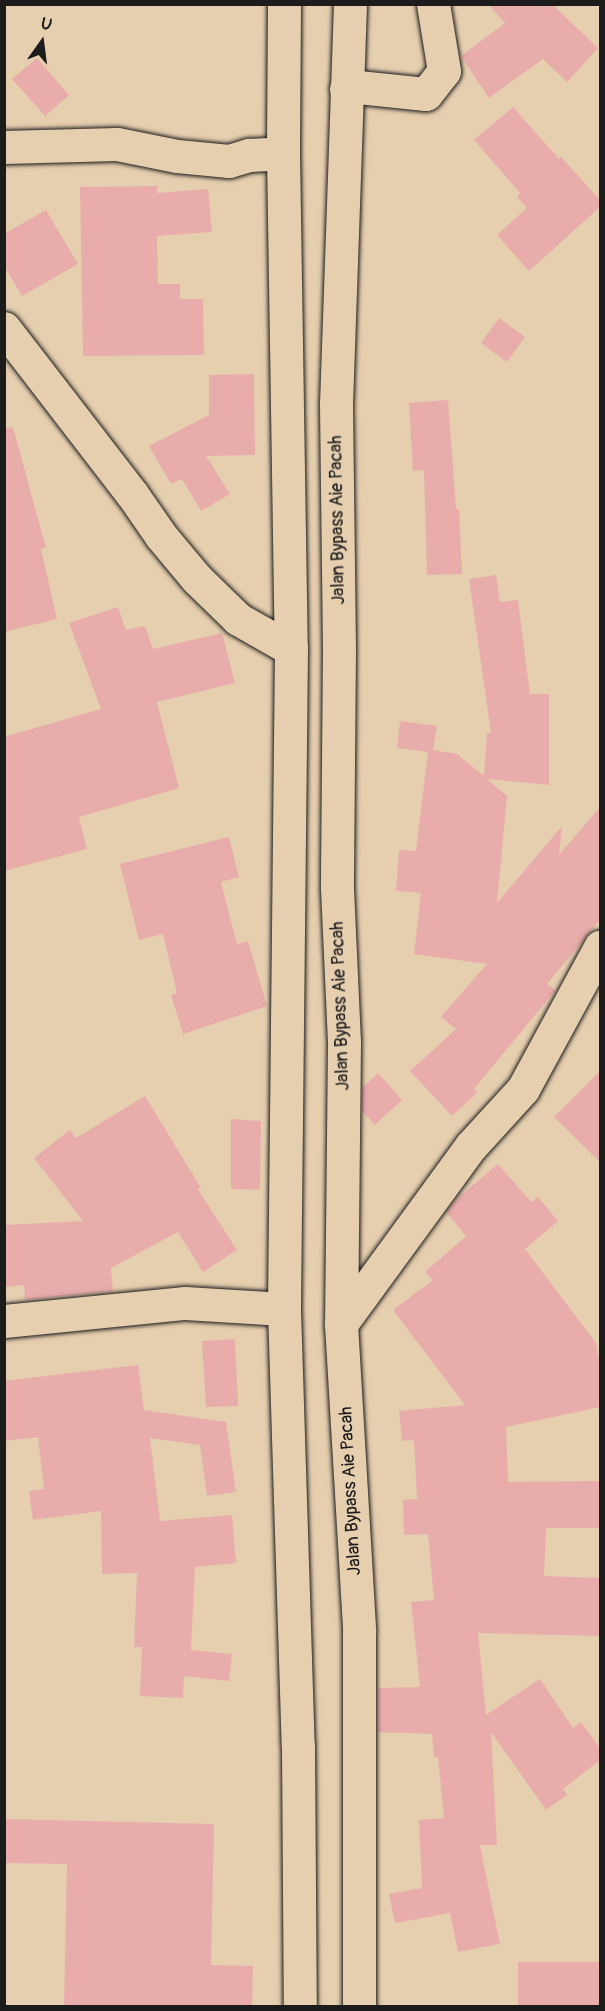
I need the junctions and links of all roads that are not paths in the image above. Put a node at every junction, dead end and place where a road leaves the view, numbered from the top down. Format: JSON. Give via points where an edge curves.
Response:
{"nodes":[{"id":1,"x":284,"y":4,"type":"edge"},
{"id":2,"x":350,"y":4,"type":"edge"},
{"id":3,"x":433,"y":4,"type":"edge"},
{"id":4,"x":346,"y":89,"type":"junction"},
{"id":5,"x":4,"y":147,"type":"edge"},
{"id":6,"x":283,"y":153,"type":"junction"},
{"id":7,"x":4,"y":328,"type":"edge"},
{"id":8,"x":291,"y":649,"type":"junction"},
{"id":9,"x":600,"y":947,"type":"edge"},
{"id":10,"x":284,"y":1310,"type":"junction"},
{"id":11,"x":4,"y":1321,"type":"edge"},
{"id":12,"x":341,"y":1324,"type":"junction"},
{"id":13,"x":300,"y":2007,"type":"edge"},
{"id":14,"x":359,"y":2007,"type":"edge"}],
"edges":[{"from":1,"to":6,"type":"main road"},
{"from":2,"to":4,"type":"main road","name":"Jalan Bypass Aie Pacah"},
{"from":3,"to":4,"type":"main road","via":[[444,70],[426,94]]},
{"from":4,"to":12,"type":"main road","name":"Jalan Bypass Aie Pacah","via":[[336,404],[337,888],[344,1042]]},
{"from":5,"to":6,"type":"main road","via":[[117,144],[230,161]]},
{"from":6,"to":8,"type":"main road"},
{"from":7,"to":8,"type":"main road","via":[[197,579],[238,619]]},
{"from":8,"to":10,"type":"main road"},
{"from":9,"to":12,"type":"main road","via":[[523,1089],[471,1146]]},
{"from":10,"to":11,"type":"main road","via":[[185,1303]]},
{"from":10,"to":13,"type":"main road","via":[[298,1746]]},
{"from":12,"to":14,"type":"main road","name":"Jalan Bypass Aie Pacah","via":[[359,1631]]}]}
